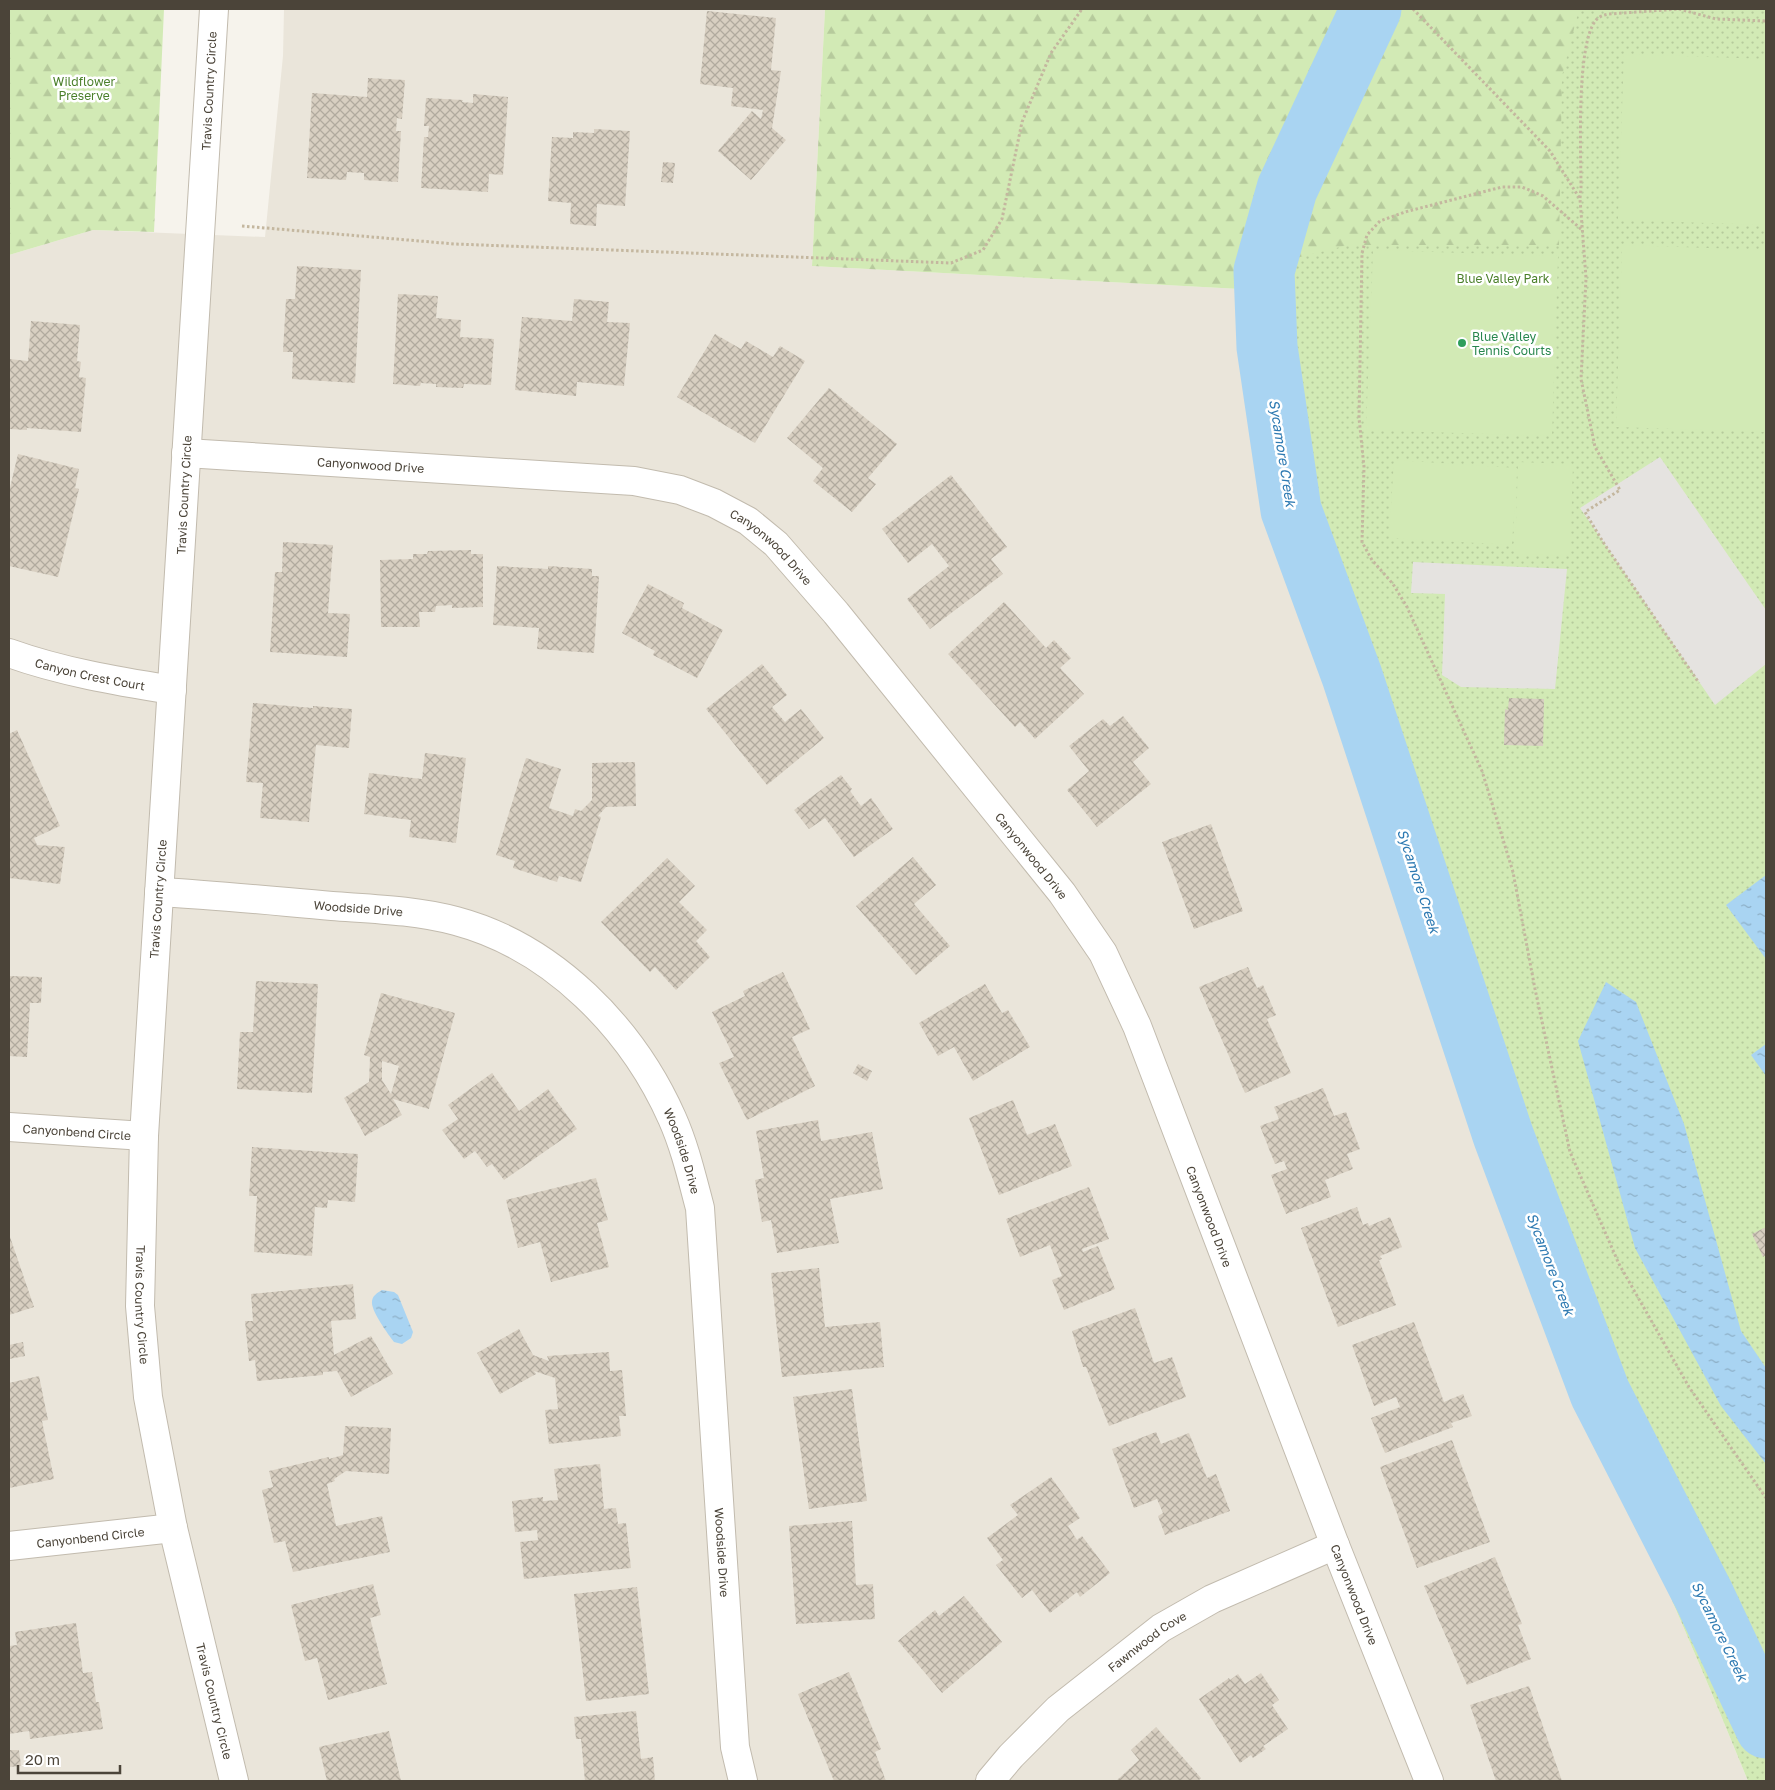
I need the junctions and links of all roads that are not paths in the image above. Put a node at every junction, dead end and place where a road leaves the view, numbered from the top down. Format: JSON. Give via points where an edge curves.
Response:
{"nodes":[{"id":1,"x":214,"y":9,"type":"edge"},
{"id":2,"x":186,"y":452,"type":"junction"},
{"id":3,"x":9,"y":653,"type":"edge"},
{"id":4,"x":172,"y":690,"type":"junction"},
{"id":5,"x":159,"y":892,"type":"junction"},
{"id":6,"x":9,"y":1127,"type":"edge"},
{"id":7,"x":144,"y":1136,"type":"junction"},
{"id":8,"x":173,"y":1528,"type":"junction"},
{"id":9,"x":1335,"y":1545,"type":"junction"},
{"id":10,"x":9,"y":1546,"type":"edge"},
{"id":11,"x":234,"y":1781,"type":"edge"},
{"id":12,"x":743,"y":1781,"type":"edge"},
{"id":13,"x":990,"y":1781,"type":"edge"},
{"id":14,"x":1429,"y":1781,"type":"edge"}],
"edges":[{"from":1,"to":2,"type":"street","name":"Travis Country Circle"},
{"from":2,"to":4,"type":"street","name":"Travis Country Circle"},
{"from":2,"to":9,"type":"street","name":"Canyonwood Drive","via":[[634,482],[680,490],[714,503],[748,521],[776,544],[836,613],[1062,893],[1103,953],[1137,1026]]},
{"from":3,"to":4,"type":"street","name":"Canyon Crest Court","via":[[104,679]]},
{"from":4,"to":5,"type":"street","name":"Travis Country Circle"},
{"from":5,"to":7,"type":"street","name":"Travis Country Circle"},
{"from":5,"to":12,"type":"street","name":"Woodside Drive","via":[[414,912],[456,921],[492,934],[564,976],[616,1028],[647,1070],[672,1119],[700,1208],[735,1747]]},
{"from":6,"to":7,"type":"street","name":"Canyonbend Circle"},
{"from":7,"to":8,"type":"street","name":"Travis Country Circle","via":[[140,1306],[148,1398]]},
{"from":8,"to":10,"type":"street","name":"Canyonbend Circle"},
{"from":8,"to":11,"type":"street","name":"Travis Country Circle"},
{"from":9,"to":13,"type":"street","name":"Fawnwood Cove","via":[[1212,1600],[1161,1628],[1058,1709]]},
{"from":9,"to":14,"type":"street","name":"Canyonwood Drive"}]}
